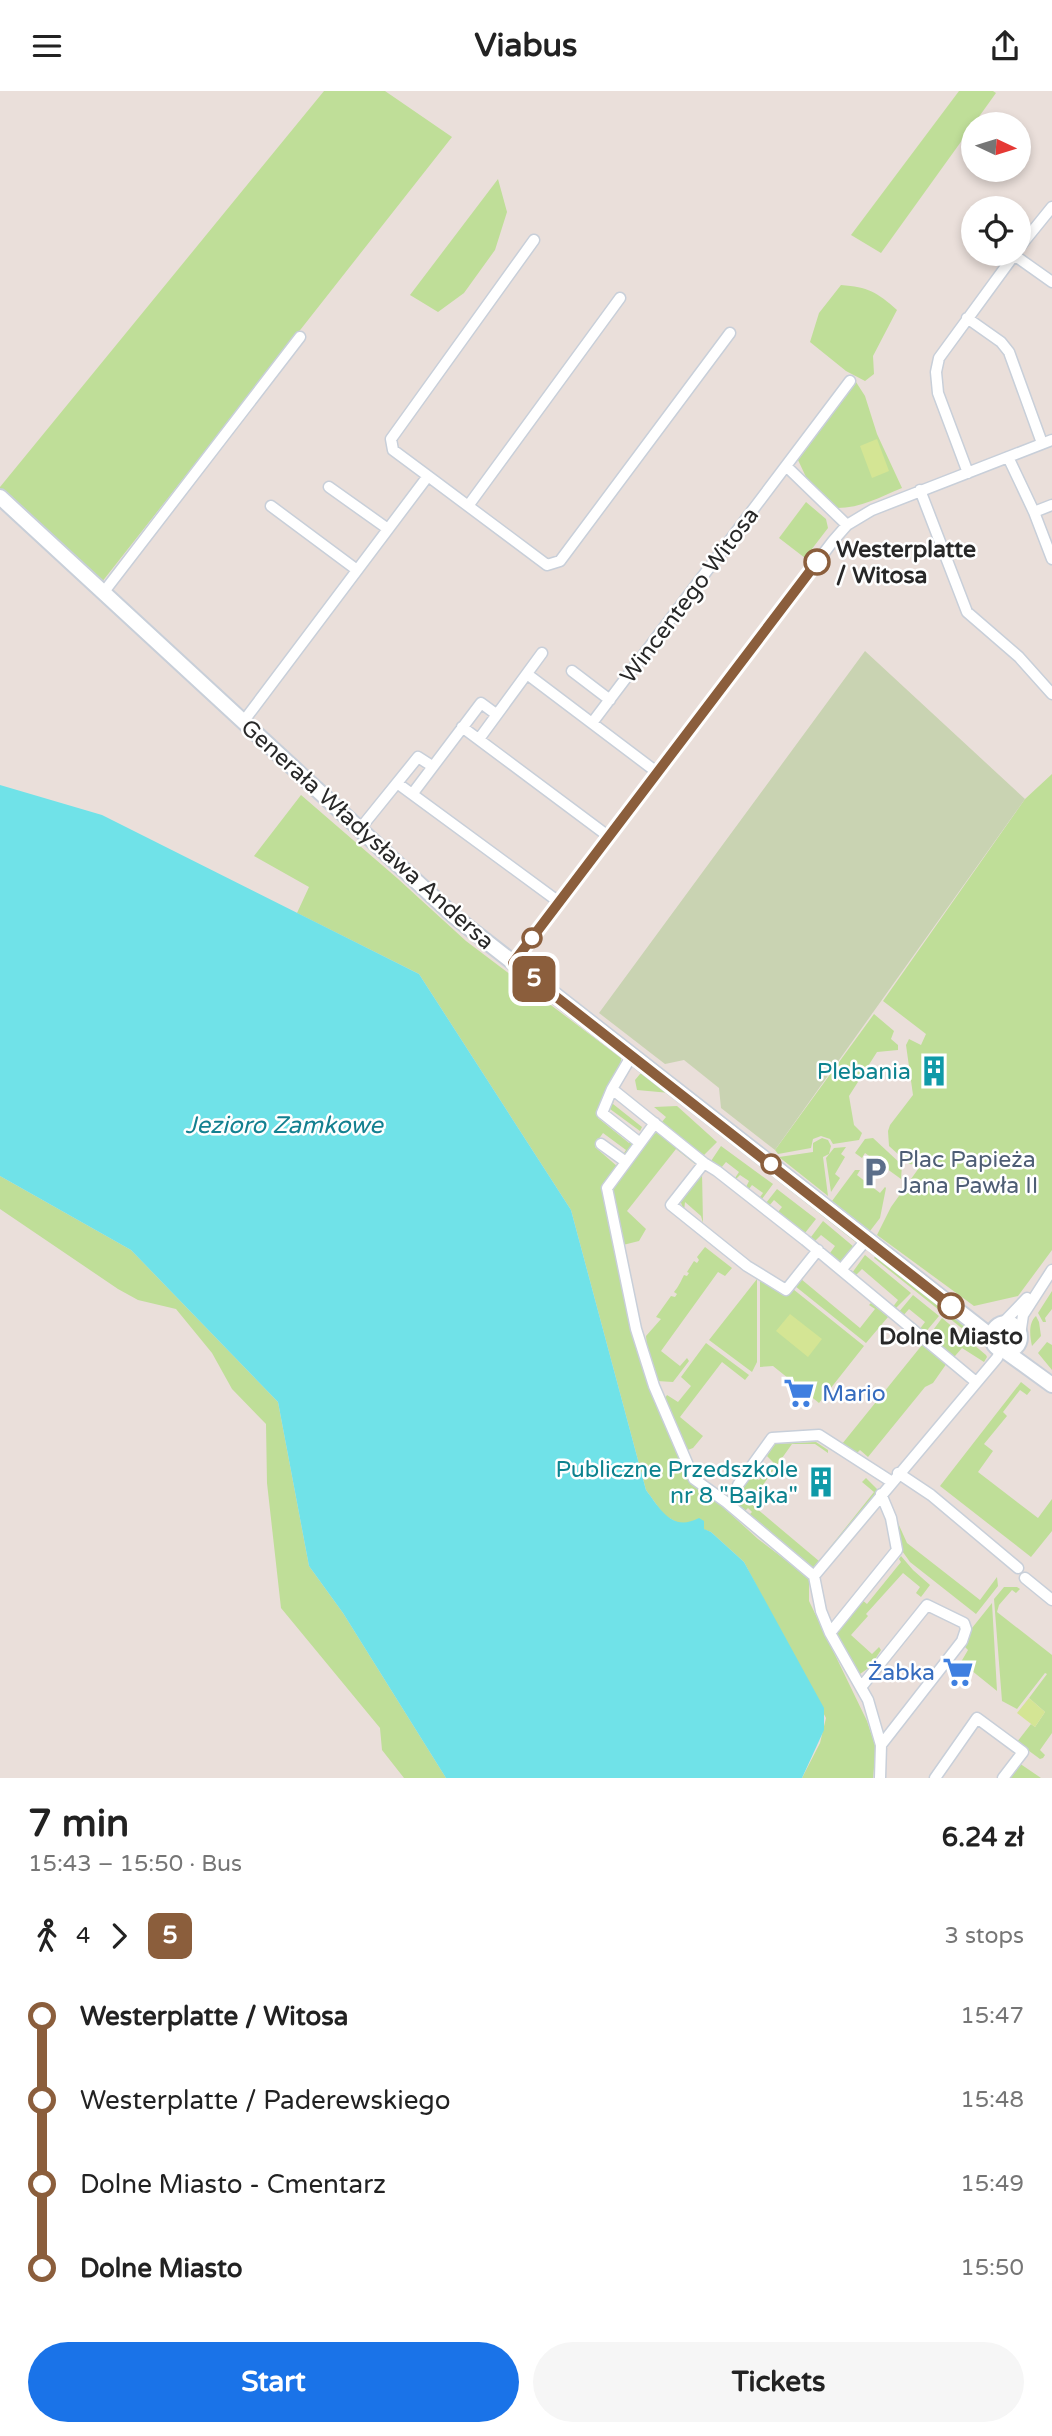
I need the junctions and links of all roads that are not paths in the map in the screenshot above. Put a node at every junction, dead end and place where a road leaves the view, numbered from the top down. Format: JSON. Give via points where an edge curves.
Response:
{"nodes":[{"id":1,"x":1052,"y":207,"type":"edge"},
{"id":2,"x":1031,"y":234,"type":"edge"},
{"id":3,"x":534,"y":240,"type":"dead end"},
{"id":4,"x":1031,"y":265,"type":"edge"},
{"id":5,"x":1006,"y":266,"type":"edge"},
{"id":6,"x":1052,"y":282,"type":"edge"},
{"id":7,"x":620,"y":298,"type":"dead end"},
{"id":8,"x":967,"y":318,"type":"junction"},
{"id":9,"x":730,"y":333,"type":"dead end"},
{"id":10,"x":300,"y":337,"type":"dead end"},
{"id":11,"x":850,"y":381,"type":"dead end"},
{"id":12,"x":1047,"y":441,"type":"edge"},
{"id":13,"x":1008,"y":457,"type":"junction"},
{"id":14,"x":786,"y":466,"type":"junction"},
{"id":15,"x":968,"y":473,"type":"junction"},
{"id":16,"x":428,"y":476,"type":"junction"},
{"id":17,"x":329,"y":487,"type":"dead end"},
{"id":18,"x":920,"y":490,"type":"junction"},
{"id":19,"x":0,"y":496,"type":"edge"},
{"id":20,"x":1052,"y":505,"type":"edge"},
{"id":21,"x":271,"y":506,"type":"dead end"},
{"id":22,"x":468,"y":506,"type":"junction"},
{"id":23,"x":1034,"y":512,"type":"junction"},
{"id":24,"x":848,"y":525,"type":"junction"},
{"id":25,"x":388,"y":529,"type":"junction"},
{"id":26,"x":1048,"y":536,"type":"edge"},
{"id":27,"x":1052,"y":559,"type":"edge"},
{"id":28,"x":357,"y":570,"type":"junction"},
{"id":29,"x":103,"y":593,"type":"junction"},
{"id":30,"x":542,"y":653,"type":"dead end"},
{"id":31,"x":572,"y":671,"type":"dead end"},
{"id":32,"x":527,"y":674,"type":"junction"},
{"id":33,"x":1052,"y":694,"type":"edge"},
{"id":34,"x":610,"y":700,"type":"junction"},
{"id":35,"x":496,"y":714,"type":"junction"},
{"id":36,"x":243,"y":722,"type":"junction"},
{"id":37,"x":592,"y":723,"type":"junction"},
{"id":38,"x":462,"y":727,"type":"junction"},
{"id":39,"x":479,"y":739,"type":"junction"},
{"id":40,"x":432,"y":766,"type":"junction"},
{"id":41,"x":658,"y":773,"type":"junction"},
{"id":42,"x":397,"y":783,"type":"junction"},
{"id":43,"x":413,"y":793,"type":"junction"},
{"id":44,"x":359,"y":831,"type":"junction"},
{"id":45,"x":608,"y":836,"type":"junction"},
{"id":46,"x":559,"y":902,"type":"junction"},
{"id":47,"x":513,"y":963,"type":"junction"},
{"id":48,"x":632,"y":1055,"type":"junction"},
{"id":49,"x":612,"y":1089,"type":"junction"},
{"id":50,"x":655,"y":1123,"type":"junction"},
{"id":51,"x":640,"y":1143,"type":"junction"},
{"id":52,"x":601,"y":1144,"type":"dead end"},
{"id":53,"x":626,"y":1162,"type":"junction"},
{"id":54,"x":704,"y":1163,"type":"junction"},
{"id":55,"x":867,"y":1240,"type":"junction"},
{"id":56,"x":818,"y":1250,"type":"junction"},
{"id":57,"x":841,"y":1270,"type":"junction"},
{"id":58,"x":1049,"y":1274,"type":"edge"},
{"id":59,"x":1000,"y":1337,"type":"junction"},
{"id":60,"x":1019,"y":1339,"type":"junction"},
{"id":61,"x":976,"y":1382,"type":"junction"},
{"id":62,"x":1048,"y":1382,"type":"edge"},
{"id":63,"x":895,"y":1478,"type":"junction"},
{"id":64,"x":738,"y":1485,"type":"dead end"},
{"id":65,"x":881,"y":1494,"type":"junction"},
{"id":66,"x":1018,"y":1568,"type":"dead end"},
{"id":67,"x":814,"y":1576,"type":"junction"},
{"id":68,"x":1025,"y":1578,"type":"dead end"},
{"id":69,"x":1052,"y":1600,"type":"edge"},
{"id":70,"x":830,"y":1633,"type":"junction"},
{"id":71,"x":862,"y":1686,"type":"junction"},
{"id":72,"x":881,"y":1745,"type":"junction"},
{"id":73,"x":880,"y":1778,"type":"edge"},
{"id":74,"x":935,"y":1778,"type":"edge"},
{"id":75,"x":1003,"y":1778,"type":"edge"}],
"edges":[{"from":1,"to":2,"type":"street"},
{"from":3,"to":16,"type":"street","via":[[391,439],[393,450]]},
{"from":4,"to":6,"type":"street"},
{"from":5,"to":8,"type":"street"},
{"from":7,"to":22,"type":"street"},
{"from":8,"to":12,"type":"street","via":[[1009,352]]},
{"from":8,"to":15,"type":"street","via":[[940,358],[936,383]]},
{"from":9,"to":22,"type":"street","via":[[560,561],[547,565]]},
{"from":10,"to":29,"type":"street"},
{"from":11,"to":14,"type":"street","name":"Wincentego Witosa"},
{"from":12,"to":13,"type":"street"},
{"from":13,"to":15,"type":"street"},
{"from":13,"to":23,"type":"street"},
{"from":14,"to":24,"type":"street"},
{"from":14,"to":34,"type":"street","name":"Wincentego Witosa"},
{"from":15,"to":18,"type":"street"},
{"from":16,"to":22,"type":"street"},
{"from":16,"to":25,"type":"street"},
{"from":17,"to":25,"type":"street"},
{"from":18,"to":24,"type":"street"},
{"from":18,"to":33,"type":"street","via":[[967,612],[1019,657]]},
{"from":19,"to":29,"type":"main road","name":"Generała Władysława Andersa"},
{"from":20,"to":23,"type":"street"},
{"from":21,"to":28,"type":"street"},
{"from":23,"to":26,"type":"street"},
{"from":24,"to":41,"type":"street"},
{"from":25,"to":28,"type":"street"},
{"from":26,"to":27,"type":"street"},
{"from":28,"to":36,"type":"street"},
{"from":29,"to":36,"type":"main road","name":"Generała Władysława Andersa"},
{"from":30,"to":32,"type":"street"},
{"from":31,"to":34,"type":"street"},
{"from":32,"to":35,"type":"street"},
{"from":32,"to":37,"type":"street"},
{"from":34,"to":37,"type":"street","name":"Wincentego Witosa"},
{"from":35,"to":38,"type":"street","via":[[481,703]]},
{"from":35,"to":39,"type":"street"},
{"from":36,"to":44,"type":"main road","name":"Generała Władysława Andersa"},
{"from":37,"to":41,"type":"street"},
{"from":38,"to":39,"type":"street"},
{"from":38,"to":40,"type":"street"},
{"from":39,"to":45,"type":"street"},
{"from":40,"to":42,"type":"street","via":[[418,757]]},
{"from":40,"to":43,"type":"street"},
{"from":41,"to":45,"type":"street"},
{"from":42,"to":43,"type":"street"},
{"from":42,"to":44,"type":"street"},
{"from":43,"to":46,"type":"street"},
{"from":44,"to":47,"type":"main road","name":"Generała Władysława Andersa"},
{"from":45,"to":46,"type":"street"},
{"from":46,"to":47,"type":"street"},
{"from":47,"to":48,"type":"main road","name":"Generała Władysława Andersa"},
{"from":48,"to":49,"type":"street"},
{"from":48,"to":55,"type":"main road","name":"Generała Władysława Andersa"},
{"from":49,"to":50,"type":"street"},
{"from":49,"to":51,"type":"street","via":[[602,1112]]},
{"from":50,"to":51,"type":"street"},
{"from":50,"to":54,"type":"street"},
{"from":51,"to":53,"type":"street"},
{"from":52,"to":53,"type":"street"},
{"from":53,"to":67,"type":"street","via":[[607,1188],[636,1329],[654,1386],[694,1479],[728,1498]]},
{"from":54,"to":56,"type":"street"},
{"from":54,"to":56,"type":"street","via":[[671,1205],[747,1266],[786,1290]]},
{"from":55,"to":57,"type":"street"},
{"from":55,"to":59,"type":"main road","name":"Generała Władysława Andersa","via":[[952,1307]]},
{"from":56,"to":57,"type":"street"},
{"from":57,"to":61,"type":"street"},
{"from":58,"to":59,"type":"street"},
{"from":58,"to":60,"type":"street","via":[[1023,1315]]},
{"from":59,"to":60,"type":"main road","via":[[1014,1348]]},
{"from":59,"to":60,"type":"main road","name":"Generała Władysława Andersa","via":[[1014,1325]]},
{"from":59,"to":61,"type":"street","via":[[997,1358]]},
{"from":59,"to":62,"type":"main road","name":"Generała Władysława Andersa"},
{"from":60,"to":62,"type":"main road","name":"Generała Władysława Andersa","via":[[1022,1351]]},
{"from":61,"to":63,"type":"street"},
{"from":63,"to":64,"type":"street","via":[[819,1435],[772,1438]]},
{"from":63,"to":65,"type":"street"},
{"from":63,"to":66,"type":"street","via":[[930,1495]]},
{"from":65,"to":67,"type":"street"},
{"from":65,"to":70,"type":"street","via":[[897,1550]]},
{"from":67,"to":70,"type":"street"},
{"from":68,"to":69,"type":"street"},
{"from":70,"to":71,"type":"street"},
{"from":71,"to":72,"type":"street"},
{"from":71,"to":72,"type":"street","via":[[927,1605],[964,1623],[962,1641]]},
{"from":72,"to":73,"type":"street"},
{"from":74,"to":75,"type":"street","via":[[977,1719],[1023,1752]]}]}
